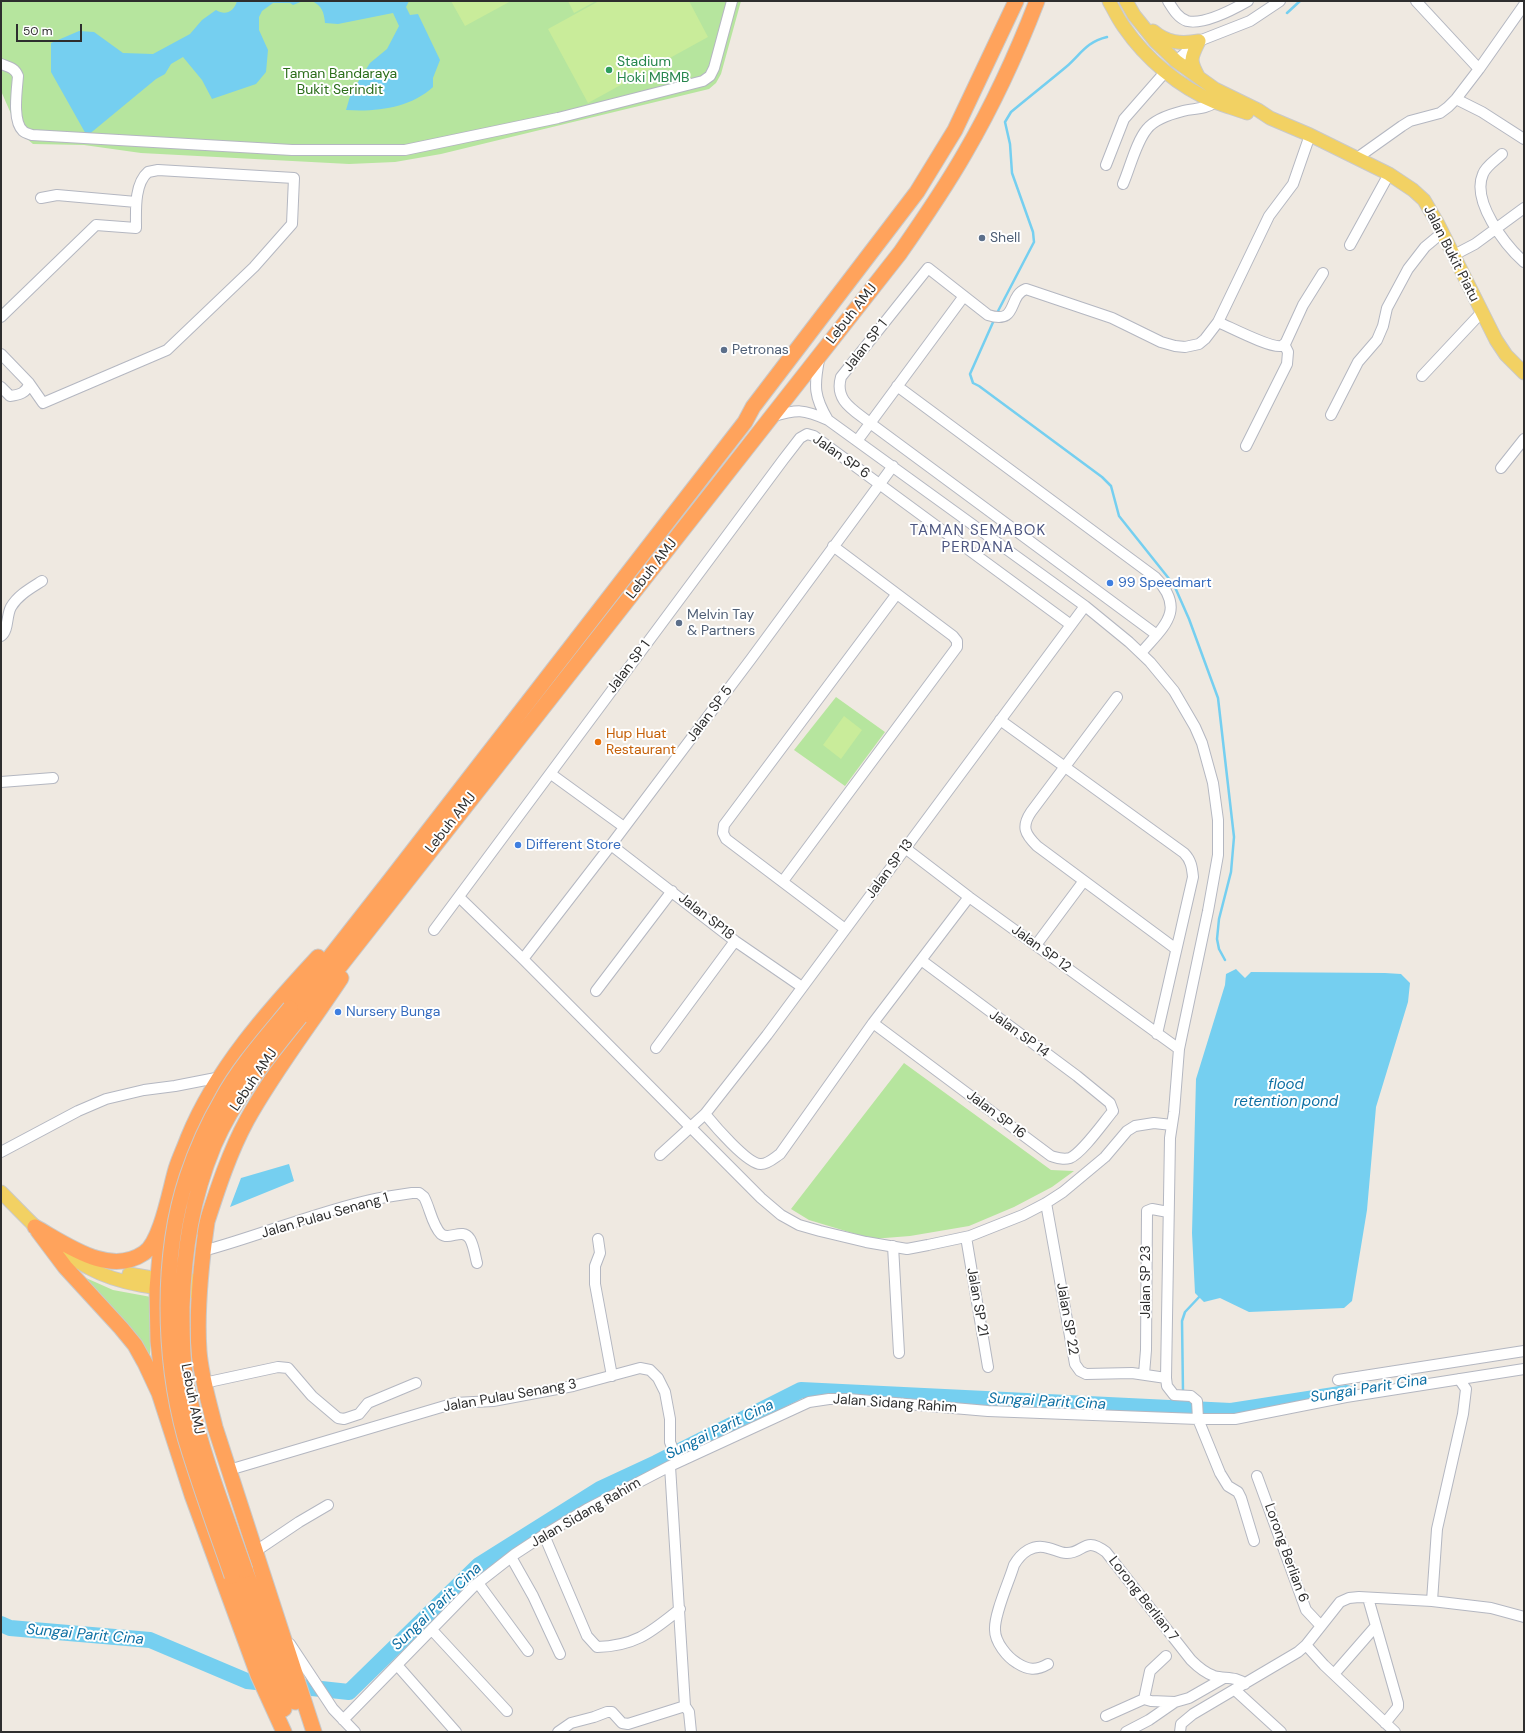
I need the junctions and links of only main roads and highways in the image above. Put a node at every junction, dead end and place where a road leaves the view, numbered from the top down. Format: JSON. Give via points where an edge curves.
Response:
{"nodes":[{"id":1,"x":1016,"y":1,"type":"edge"},
{"id":2,"x":1109,"y":1,"type":"edge"},
{"id":3,"x":1126,"y":1,"type":"edge"},
{"id":4,"x":1038,"y":3,"type":"edge"},
{"id":5,"x":1134,"y":15,"type":"junction"},
{"id":6,"x":1137,"y":44,"type":"junction"},
{"id":7,"x":1176,"y":61,"type":"junction"},
{"id":8,"x":1198,"y":77,"type":"junction"},
{"id":9,"x":1195,"y":91,"type":"junction"},
{"id":10,"x":1270,"y":118,"type":"junction"},
{"id":11,"x":1524,"y":373,"type":"edge"},
{"id":12,"x":396,"y":884,"type":"junction"},
{"id":13,"x":1,"y":1192,"type":"edge"},
{"id":14,"x":164,"y":1213,"type":"junction"},
{"id":15,"x":207,"y":1222,"type":"junction"},
{"id":16,"x":35,"y":1227,"type":"junction"},
{"id":17,"x":157,"y":1284,"type":"junction"},
{"id":18,"x":199,"y":1287,"type":"junction"},
{"id":19,"x":158,"y":1341,"type":"junction"},
{"id":20,"x":199,"y":1351,"type":"junction"},
{"id":21,"x":174,"y":1438,"type":"junction"},
{"id":22,"x":239,"y":1573,"type":"junction"},
{"id":23,"x":298,"y":1679,"type":"junction"},
{"id":24,"x":277,"y":1686,"type":"junction"},
{"id":25,"x":284,"y":1732,"type":"edge"},
{"id":26,"x":293,"y":1732,"type":"edge"},
{"id":27,"x":308,"y":1732,"type":"edge"},
{"id":28,"x":314,"y":1732,"type":"edge"}],
"edges":[{"from":1,"to":12,"type":"highway","name":"Lebuh AMJ","via":[[955,130],[918,192],[753,406],[745,422]]},
{"from":2,"to":6,"type":"main road","name":"Jalan Bukit Piatu"},
{"from":3,"to":5,"type":"main road","name":"Jalan Bukit Piatu"},
{"from":4,"to":12,"type":"highway","name":"Lebuh AMJ","via":[[966,152],[941,194],[900,253]]},
{"from":5,"to":7,"type":"main road","name":"Jalan Bukit Piatu","via":[[1155,41]]},
{"from":5,"to":8,"type":"main road","via":[[1166,40],[1178,43],[1199,41],[1191,63]]},
{"from":6,"to":7,"type":"main road","via":[[1165,61]]},
{"from":6,"to":9,"type":"main road","name":"Jalan Bukit Piatu","via":[[1153,62]]},
{"from":7,"to":8,"type":"main road","name":"Jalan Bukit Piatu"},
{"from":7,"to":9,"type":"main road","via":[[1177,72]]},
{"from":8,"to":10,"type":"main road","name":"Jalan Bukit Piatu","via":[[1215,89]]},
{"from":9,"to":10,"type":"main road","name":"Jalan Bukit Piatu","via":[[1215,102]]},
{"from":10,"to":11,"type":"main road","name":"Jalan Bukit Piatu","via":[[1389,174],[1424,200],[1496,340],[1506,355]]},
{"from":12,"to":14,"type":"highway","via":[[285,993],[236,1053],[203,1106],[189,1136],[176,1168]]},
{"from":12,"to":15,"type":"highway","via":[[312,1022],[246,1121],[230,1155]]},
{"from":12,"to":22,"type":"highway","name":"Lebuh AMJ","bridge":true,"via":[[295,1012],[234,1107],[214,1145],[190,1218],[185,1254],[182,1324],[188,1393]]},
{"from":13,"to":16,"type":"main road"},
{"from":14,"to":15,"type":"highway","via":[[165,1244],[169,1252],[177,1255],[184,1256],[195,1251]]},
{"from":14,"to":16,"type":"highway","via":[[151,1248],[136,1258],[119,1261],[92,1257]]},
{"from":14,"to":17,"type":"highway"},
{"from":15,"to":18,"type":"highway"},
{"from":16,"to":17,"type":"main road","via":[[93,1263]]},
{"from":16,"to":21,"type":"highway","via":[[65,1266],[135,1345],[159,1393]]},
{"from":17,"to":18,"type":"main road"},
{"from":17,"to":19,"type":"highway"},
{"from":18,"to":20,"type":"highway"},
{"from":19,"to":20,"type":"highway","via":[[161,1328],[166,1321],[174,1317],[185,1318],[195,1329]]},
{"from":19,"to":21,"type":"highway"},
{"from":20,"to":23,"type":"highway","via":[[215,1426]]},
{"from":21,"to":24,"type":"highway","via":[[197,1509]]},
{"from":22,"to":23,"type":"highway","name":"Lebuh AMJ"},
{"from":22,"to":24,"type":"highway","name":"Lebuh AMJ"},
{"from":23,"to":24,"type":"highway"},
{"from":24,"to":25,"type":"highway"},
{"from":24,"to":26,"type":"highway","name":"Lebuh AMJ"},
{"from":24,"to":27,"type":"highway","name":"Lebuh AMJ"},
{"from":24,"to":28,"type":"highway"}]}
